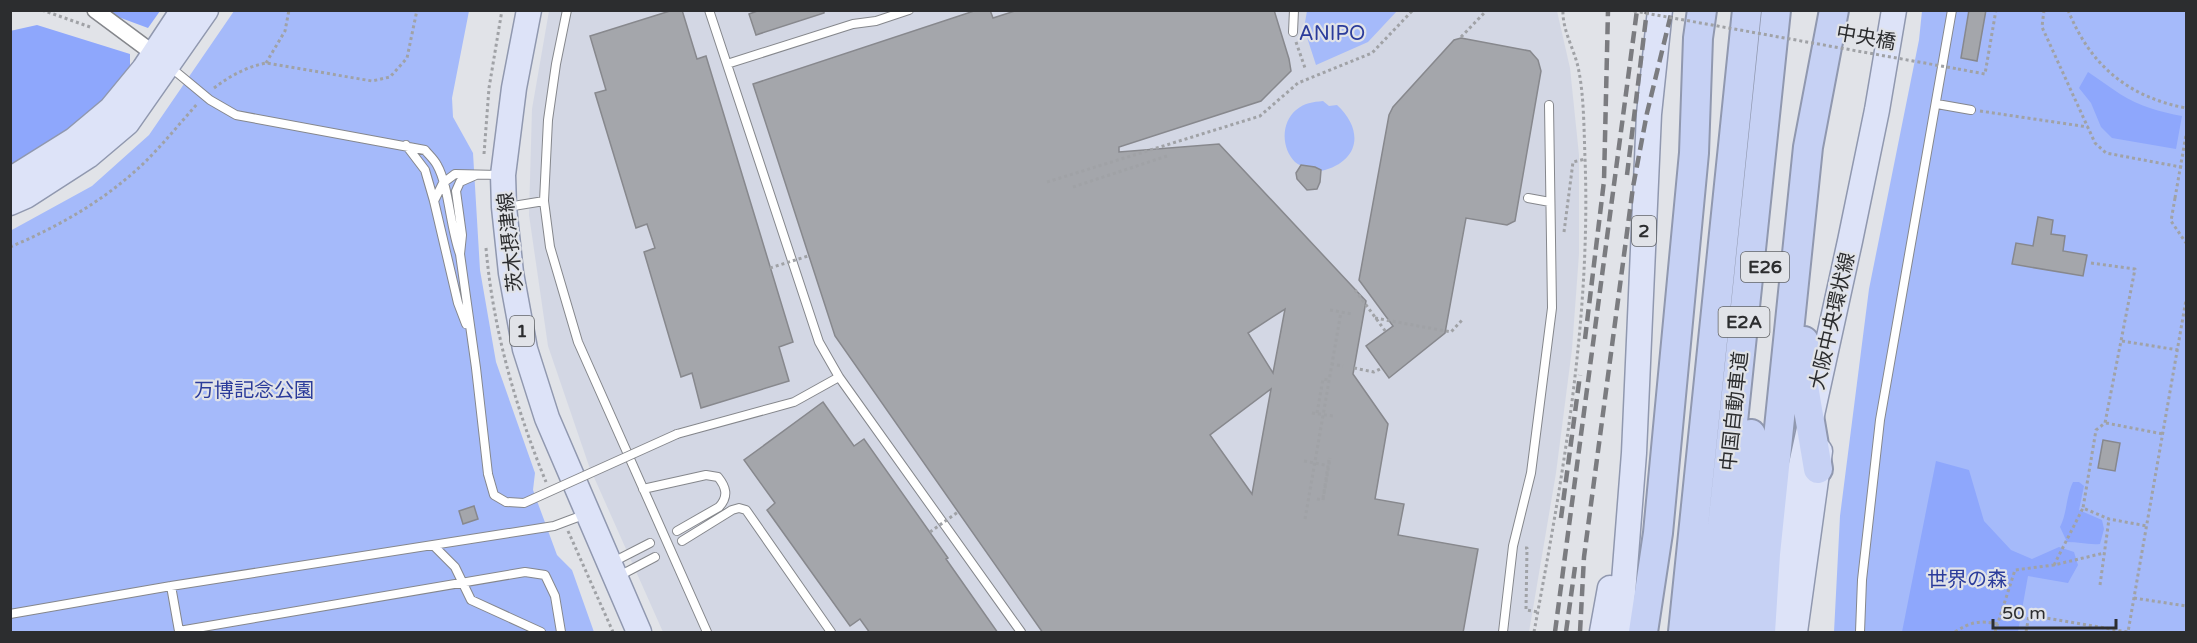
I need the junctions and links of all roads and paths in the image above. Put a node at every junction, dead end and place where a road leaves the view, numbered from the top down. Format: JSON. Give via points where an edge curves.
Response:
{"nodes":[{"id":1,"x":42,"y":10,"type":"edge"},
{"id":2,"x":95,"y":10,"type":"edge"},
{"id":3,"x":183,"y":10,"type":"edge"},
{"id":4,"x":206,"y":10,"type":"edge"},
{"id":5,"x":289,"y":10,"type":"edge"},
{"id":6,"x":529,"y":10,"type":"edge"},
{"id":7,"x":567,"y":10,"type":"edge"},
{"id":8,"x":709,"y":10,"type":"edge"},
{"id":9,"x":909,"y":10,"type":"edge"},
{"id":10,"x":1294,"y":10,"type":"edge"},
{"id":11,"x":1413,"y":10,"type":"edge"},
{"id":12,"x":1487,"y":10,"type":"edge"},
{"id":13,"x":1563,"y":10,"type":"edge"},
{"id":14,"x":1628,"y":10,"type":"edge"},
{"id":15,"x":1660,"y":10,"type":"edge"},
{"id":16,"x":1702,"y":10,"type":"edge"},
{"id":17,"x":1747,"y":10,"type":"edge"},
{"id":18,"x":1777,"y":10,"type":"edge"},
{"id":19,"x":1893,"y":10,"type":"edge"},
{"id":20,"x":1952,"y":10,"type":"edge"},
{"id":21,"x":1996,"y":10,"type":"edge"},
{"id":22,"x":2044,"y":10,"type":"edge"},
{"id":23,"x":2068,"y":10,"type":"edge"},
{"id":24,"x":1834,"y":12,"type":"edge"},
{"id":25,"x":91,"y":28,"type":"dead end"},
{"id":26,"x":1293,"y":32,"type":"joint"},
{"id":27,"x":1461,"y":38,"type":"dead end"},
{"id":28,"x":161,"y":59,"type":"junction"},
{"id":29,"x":266,"y":63,"type":"dead end"},
{"id":30,"x":727,"y":64,"type":"junction"},
{"id":31,"x":1305,"y":68,"type":"dead end"},
{"id":32,"x":1937,"y":104,"type":"junction"},
{"id":33,"x":1549,"y":105,"type":"dead end"},
{"id":34,"x":2187,"y":108,"type":"edge"},
{"id":35,"x":1971,"y":110,"type":"joint"},
{"id":36,"x":2088,"y":127,"type":"junction"},
{"id":37,"x":2187,"y":135,"type":"edge"},
{"id":38,"x":406,"y":145,"type":"junction"},
{"id":39,"x":1166,"y":154,"type":"dead end"},
{"id":40,"x":1585,"y":159,"type":"junction"},
{"id":41,"x":2187,"y":168,"type":"edge"},
{"id":42,"x":476,"y":175,"type":"junction"},
{"id":43,"x":503,"y":175,"type":"junction"},
{"id":44,"x":10,"y":180,"type":"edge"},
{"id":45,"x":1047,"y":182,"type":"dead end"},
{"id":46,"x":443,"y":183,"type":"junction"},
{"id":47,"x":1073,"y":186,"type":"dead end"},
{"id":48,"x":1528,"y":198,"type":"dead end"},
{"id":49,"x":434,"y":201,"type":"junction"},
{"id":50,"x":544,"y":201,"type":"junction"},
{"id":51,"x":10,"y":202,"type":"edge"},
{"id":52,"x":1550,"y":202,"type":"junction"},
{"id":53,"x":504,"y":207,"type":"junction"},
{"id":54,"x":1850,"y":241,"type":"junction"},
{"id":55,"x":1550,"y":242,"type":"junction"},
{"id":56,"x":2187,"y":243,"type":"edge"},
{"id":57,"x":460,"y":254,"type":"junction"},
{"id":58,"x":808,"y":256,"type":"dead end"},
{"id":59,"x":2091,"y":263,"type":"dead end"},
{"id":60,"x":770,"y":268,"type":"dead end"},
{"id":61,"x":1720,"y":268,"type":"junction"},
{"id":62,"x":1355,"y":290,"type":"dead end"},
{"id":63,"x":2187,"y":300,"type":"edge"},
{"id":64,"x":1330,"y":310,"type":"dead end"},
{"id":65,"x":1341,"y":312,"type":"junction"},
{"id":66,"x":1352,"y":314,"type":"dead end"},
{"id":67,"x":1375,"y":318,"type":"junction"},
{"id":68,"x":1463,"y":319,"type":"dead end"},
{"id":69,"x":1386,"y":332,"type":"dead end"},
{"id":70,"x":471,"y":339,"type":"junction"},
{"id":71,"x":2122,"y":341,"type":"junction"},
{"id":72,"x":2178,"y":350,"type":"junction"},
{"id":73,"x":1331,"y":364,"type":"junction"},
{"id":74,"x":1343,"y":366,"type":"dead end"},
{"id":75,"x":1354,"y":368,"type":"dead end"},
{"id":76,"x":1382,"y":368,"type":"dead end"},
{"id":77,"x":839,"y":377,"type":"junction"},
{"id":78,"x":1329,"y":380,"type":"junction"},
{"id":79,"x":1333,"y":416,"type":"dead end"},
{"id":80,"x":1809,"y":423,"type":"junction"},
{"id":81,"x":2105,"y":423,"type":"junction"},
{"id":82,"x":2163,"y":434,"type":"junction"},
{"id":83,"x":1634,"y":453,"type":"junction"},
{"id":84,"x":1325,"y":458,"type":"dead end"},
{"id":85,"x":1304,"y":461,"type":"dead end"},
{"id":86,"x":1324,"y":465,"type":"dead end"},
{"id":87,"x":1818,"y":469,"type":"junction"},
{"id":88,"x":643,"y":489,"type":"junction"},
{"id":89,"x":1317,"y":499,"type":"dead end"},
{"id":90,"x":2083,"y":508,"type":"junction"},
{"id":91,"x":958,"y":512,"type":"dead end"},
{"id":92,"x":587,"y":514,"type":"junction"},
{"id":93,"x":1305,"y":519,"type":"dead end"},
{"id":94,"x":2109,"y":519,"type":"junction"},
{"id":95,"x":2147,"y":526,"type":"junction"},
{"id":96,"x":678,"y":531,"type":"dead end"},
{"id":97,"x":930,"y":532,"type":"dead end"},
{"id":98,"x":572,"y":539,"type":"dead end"},
{"id":99,"x":682,"y":542,"type":"dead end"},
{"id":100,"x":650,"y":543,"type":"dead end"},
{"id":101,"x":434,"y":546,"type":"junction"},
{"id":102,"x":1513,"y":546,"type":"junction"},
{"id":103,"x":2104,"y":553,"type":"junction"},
{"id":104,"x":655,"y":556,"type":"dead end"},
{"id":105,"x":2054,"y":565,"type":"junction"},
{"id":106,"x":613,"y":571,"type":"junction"},
{"id":107,"x":463,"y":584,"type":"junction"},
{"id":108,"x":2100,"y":585,"type":"dead end"},
{"id":109,"x":171,"y":586,"type":"junction"},
{"id":110,"x":2134,"y":598,"type":"junction"},
{"id":111,"x":2187,"y":606,"type":"edge"},
{"id":112,"x":1538,"y":612,"type":"junction"},
{"id":113,"x":10,"y":614,"type":"edge"},
{"id":114,"x":1998,"y":624,"type":"junction"},
{"id":115,"x":179,"y":632,"type":"edge"},
{"id":116,"x":542,"y":633,"type":"edge"},
{"id":117,"x":561,"y":633,"type":"edge"},
{"id":118,"x":613,"y":633,"type":"edge"},
{"id":119,"x":639,"y":633,"type":"edge"},
{"id":120,"x":707,"y":633,"type":"edge"},
{"id":121,"x":831,"y":633,"type":"edge"},
{"id":122,"x":1021,"y":633,"type":"edge"},
{"id":123,"x":1503,"y":633,"type":"edge"},
{"id":124,"x":1534,"y":633,"type":"edge"},
{"id":125,"x":1602,"y":633,"type":"edge"},
{"id":126,"x":1620,"y":633,"type":"edge"},
{"id":127,"x":1643,"y":633,"type":"edge"},
{"id":128,"x":1667,"y":633,"type":"edge"},
{"id":129,"x":1683,"y":633,"type":"edge"},
{"id":130,"x":1711,"y":633,"type":"edge"},
{"id":131,"x":1735,"y":633,"type":"edge"},
{"id":132,"x":1761,"y":633,"type":"edge"},
{"id":133,"x":1773,"y":633,"type":"edge"},
{"id":134,"x":1795,"y":633,"type":"edge"},
{"id":135,"x":1860,"y":633,"type":"edge"},
{"id":136,"x":1955,"y":633,"type":"edge"},
{"id":137,"x":1995,"y":633,"type":"edge"},
{"id":138,"x":2026,"y":633,"type":"edge"}],
"edges":[{"from":1,"to":25,"type":"path"},
{"from":2,"to":28,"type":"street"},
{"from":3,"to":28,"type":"main road"},
{"from":4,"to":28,"type":"main road"},
{"from":5,"to":29,"type":"path","via":[[285,31]]},
{"from":6,"to":43,"type":"main road","name":"茨木摂津線","number":"1"},
{"from":7,"to":50,"type":"lane","via":[[548,120]]},
{"from":8,"to":30,"type":"lane"},
{"from":9,"to":30,"type":"lane"},
{"from":10,"to":26,"type":"lane"},
{"from":11,"to":45,"type":"path","via":[[1372,53],[1298,83],[1260,116]]},
{"from":12,"to":27,"type":"path"},
{"from":13,"to":40,"type":"path","via":[[1579,71]]},
{"from":14,"to":21,"type":"path","name":"中央橋","bridge":true,"via":[[1985,74]]},
{"from":15,"to":83,"type":"main road","number":"2","via":[[1649,114]]},
{"from":16,"to":127,"type":"highway","via":[[1681,296],[1658,533]]},
{"from":17,"to":61,"type":"highway","name":"中国自動車道","number":"E2A"},
{"from":18,"to":130,"type":"highway","name":"中国自動車道","number":"E2A"},
{"from":18,"to":131,"type":"highway","number":"E26","via":[[1767,250]]},
{"from":19,"to":54,"type":"main road","name":"大阪中央環状線"},
{"from":20,"to":32,"type":"lane"},
{"from":22,"to":36,"type":"path","via":[[2042,27]]},
{"from":23,"to":34,"type":"path","via":[[2089,52],[2111,74],[2150,99]]},
{"from":24,"to":80,"type":"highway","via":[[1825,148],[1804,343]]},
{"from":24,"to":132,"type":"highway","via":[[1808,147]]},
{"from":26,"to":31,"type":"path"},
{"from":28,"to":38,"type":"lane","via":[[210,100],[236,115]]},
{"from":28,"to":44,"type":"main road","via":[[111,110],[74,140]]},
{"from":28,"to":51,"type":"main road","via":[[127,123],[88,156]]},
{"from":30,"to":77,"type":"lane","via":[[819,342]]},
{"from":32,"to":35,"type":"lane"},
{"from":32,"to":135,"type":"lane","via":[[1880,420]]},
{"from":33,"to":52,"type":"lane"},
{"from":35,"to":36,"type":"path"},
{"from":36,"to":41,"type":"path","via":[[2095,143],[2106,153]]},
{"from":37,"to":56,"type":"path","bridge":true,"via":[[2171,221]]},
{"from":38,"to":46,"type":"lane","via":[[424,150],[437,164]]},
{"from":38,"to":49,"type":"lane","via":[[425,170]]},
{"from":39,"to":47,"type":"path"},
{"from":40,"to":55,"type":"path","via":[[1573,162],[1563,244]]},
{"from":40,"to":112,"type":"path","via":[[1577,351],[1562,475]]},
{"from":42,"to":43,"type":"lane"},
{"from":42,"to":46,"type":"lane","via":[[455,174]]},
{"from":42,"to":57,"type":"lane","via":[[460,182],[456,191],[462,235]]},
{"from":43,"to":53,"type":"main road","name":"茨木摂津線","number":"1"},
{"from":46,"to":49,"type":"lane"},
{"from":46,"to":57,"type":"lane"},
{"from":48,"to":52,"type":"lane"},
{"from":49,"to":70,"type":"lane","via":[[458,303]]},
{"from":50,"to":53,"type":"lane"},
{"from":50,"to":88,"type":"lane","via":[[549,247],[578,342]]},
{"from":52,"to":55,"type":"lane"},
{"from":53,"to":92,"type":"main road","name":"茨木摂津線","number":"1","via":[[525,349],[547,418]]},
{"from":54,"to":80,"type":"main road","name":"大阪中央環状線"},
{"from":54,"to":87,"type":"main road"},
{"from":55,"to":102,"type":"lane","via":[[1552,308],[1532,473]]},
{"from":57,"to":70,"type":"lane"},
{"from":58,"to":60,"type":"path","bridge":true},
{"from":59,"to":71,"type":"path","via":[[2135,270]]},
{"from":61,"to":128,"type":"highway","number":"E2A","via":[[1697,372]]},
{"from":61,"to":129,"type":"highway","name":"中国自動車道","number":"E2A"},
{"from":62,"to":67,"type":"path"},
{"from":63,"to":72,"type":"path"},
{"from":64,"to":65,"type":"path"},
{"from":65,"to":66,"type":"path"},
{"from":65,"to":73,"type":"path"},
{"from":67,"to":68,"type":"path","via":[[1451,332]]},
{"from":67,"to":69,"type":"path"},
{"from":70,"to":77,"type":"lane","bridge":true,"via":[[488,474],[494,495],[506,502],[524,503],[677,434],[794,402]]},
{"from":71,"to":72,"type":"path"},
{"from":71,"to":81,"type":"path"},
{"from":72,"to":82,"type":"path"},
{"from":73,"to":74,"type":"path"},
{"from":73,"to":78,"type":"path"},
{"from":75,"to":76,"type":"path","via":[[1374,372]]},
{"from":77,"to":122,"type":"lane"},
{"from":78,"to":79,"type":"path","bridge":true,"via":[[1323,379],[1315,413]]},
{"from":78,"to":93,"type":"path"},
{"from":80,"to":87,"type":"highway"},
{"from":80,"to":133,"type":"main road","name":"大阪中央環状線"},
{"from":81,"to":82,"type":"path"},
{"from":81,"to":90,"type":"path","via":[[2096,430]]},
{"from":82,"to":95,"type":"path"},
{"from":83,"to":125,"type":"main road"},
{"from":83,"to":126,"type":"main road","number":"2"},
{"from":84,"to":89,"type":"path","via":[[1330,458],[1323,500]]},
{"from":85,"to":86,"type":"path","bridge":true},
{"from":87,"to":134,"type":"main road"},
{"from":88,"to":96,"type":"lane","via":[[706,475],[718,477],[724,486],[724,502]]},
{"from":88,"to":120,"type":"lane"},
{"from":90,"to":94,"type":"path"},
{"from":90,"to":105,"type":"path"},
{"from":91,"to":97,"type":"path","bridge":true},
{"from":92,"to":101,"type":"lane","via":[[555,526]]},
{"from":92,"to":106,"type":"main road","name":"茨木摂津線","number":"1"},
{"from":94,"to":95,"type":"path"},
{"from":94,"to":103,"type":"path"},
{"from":95,"to":110,"type":"path"},
{"from":98,"to":118,"type":"path"},
{"from":99,"to":121,"type":"lane","via":[[732,510],[746,510]]},
{"from":100,"to":106,"type":"lane"},
{"from":101,"to":107,"type":"lane","via":[[455,567]]},
{"from":101,"to":109,"type":"lane"},
{"from":102,"to":112,"type":"path","via":[[1527,548],[1526,610]]},
{"from":102,"to":123,"type":"lane"},
{"from":103,"to":105,"type":"path"},
{"from":103,"to":108,"type":"path"},
{"from":104,"to":106,"type":"lane"},
{"from":105,"to":114,"type":"path","via":[[2015,570]]},
{"from":106,"to":119,"type":"main road","name":"茨木摂津線","number":"1"},
{"from":107,"to":115,"type":"lane"},
{"from":107,"to":116,"type":"lane","via":[[471,600]]},
{"from":107,"to":117,"type":"lane","via":[[525,572],[545,575],[555,596]]},
{"from":109,"to":113,"type":"lane"},
{"from":109,"to":115,"type":"lane"},
{"from":110,"to":111,"type":"path"},
{"from":110,"to":138,"type":"path","via":[[2128,632],[2029,615]]},
{"from":112,"to":124,"type":"path"},
{"from":114,"to":136,"type":"path","via":[[1969,623]]},
{"from":114,"to":137,"type":"path"}]}
